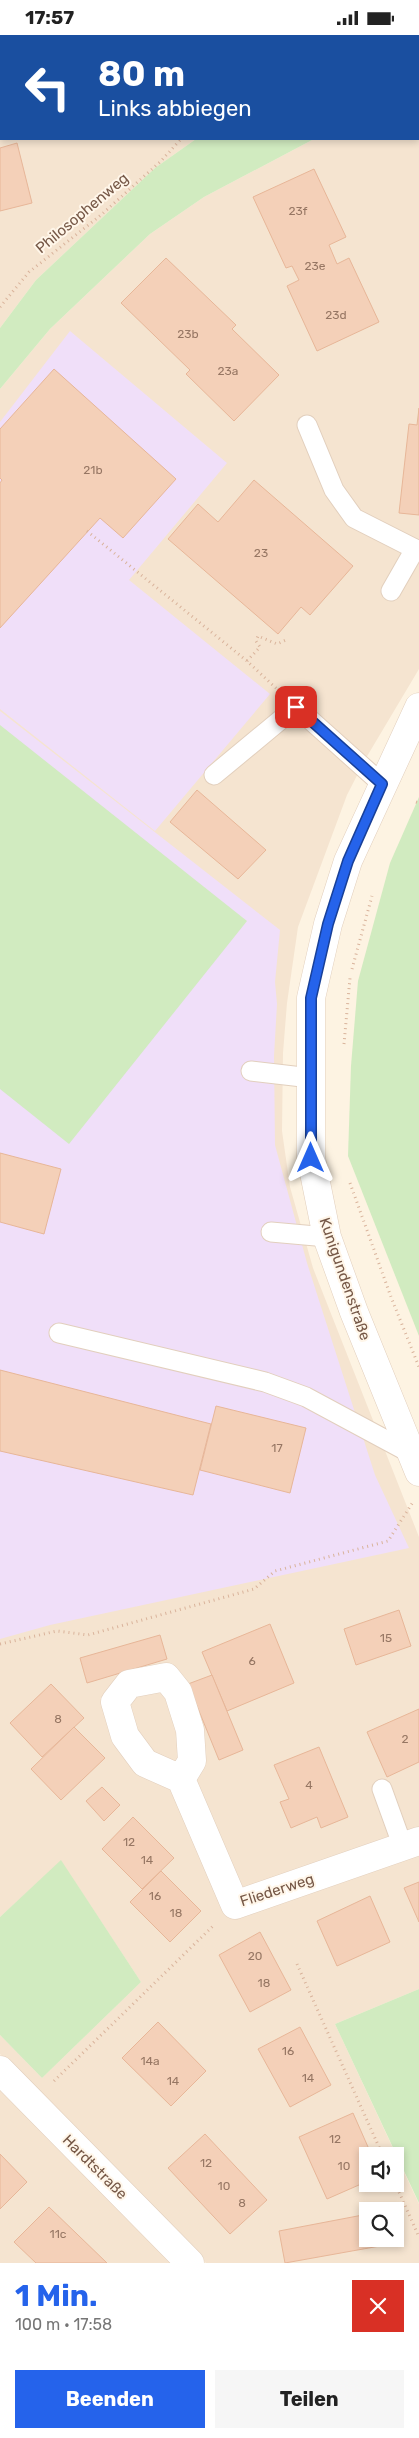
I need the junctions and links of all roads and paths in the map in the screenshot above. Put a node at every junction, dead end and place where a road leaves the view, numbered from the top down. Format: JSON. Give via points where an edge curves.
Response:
{"nodes":[{"id":1,"x":180,"y":140,"type":"edge"},
{"id":2,"x":0,"y":307,"type":"edge"},
{"id":3,"x":307,"y":425,"type":"dead end"},
{"id":4,"x":88,"y":531,"type":"dead end"},
{"id":5,"x":417,"y":550,"type":"edge"},
{"id":6,"x":391,"y":591,"type":"dead end"},
{"id":7,"x":286,"y":640,"type":"dead end"},
{"id":8,"x":247,"y":661,"type":"junction"},
{"id":9,"x":296,"y":707,"type":"junction"},
{"id":10,"x":419,"y":707,"type":"edge"},
{"id":11,"x":214,"y":775,"type":"dead end"},
{"id":12,"x":382,"y":784,"type":"junction"},
{"id":13,"x":374,"y":886,"type":"dead end"},
{"id":14,"x":344,"y":1045,"type":"dead end"},
{"id":15,"x":251,"y":1071,"type":"dead end"},
{"id":16,"x":311,"y":1078,"type":"junction"},
{"id":17,"x":348,"y":1177,"type":"dead end"},
{"id":18,"x":271,"y":1232,"type":"dead end"},
{"id":19,"x":328,"y":1237,"type":"junction"},
{"id":20,"x":59,"y":1333,"type":"dead end"},
{"id":21,"x":419,"y":1367,"type":"edge"},
{"id":22,"x":415,"y":1463,"type":"edge"},
{"id":23,"x":414,"y":1501,"type":"dead end"},
{"id":24,"x":0,"y":1643,"type":"edge"},
{"id":25,"x":181,"y":1779,"type":"dead end"},
{"id":26,"x":382,"y":1789,"type":"dead end"},
{"id":27,"x":411,"y":1844,"type":"edge"},
{"id":28,"x":235,"y":1905,"type":"junction"},
{"id":29,"x":297,"y":1964,"type":"dead end"},
{"id":30,"x":0,"y":2070,"type":"edge"},
{"id":31,"x":32,"y":2103,"type":"junction"},
{"id":32,"x":379,"y":2147,"type":"edge"},
{"id":33,"x":399,"y":2192,"type":"edge"},
{"id":34,"x":419,"y":2237,"type":"edge"},
{"id":35,"x":190,"y":2263,"type":"edge"}],
"edges":[{"from":1,"to":2,"type":"path","name":"Philosophenweg","via":[[101,215],[29,272]]},
{"from":3,"to":5,"type":"lane","via":[[334,490],[354,518]]},
{"from":4,"to":8,"type":"path"},
{"from":5,"to":6,"type":"lane"},
{"from":7,"to":8,"type":"path","via":[[277,644],[258,636],[256,641],[260,647]]},
{"from":8,"to":9,"type":"path"},
{"from":9,"to":11,"type":"lane"},
{"from":9,"to":12,"type":"lane"},
{"from":10,"to":12,"type":"street","name":"Kunigundenstraße"},
{"from":12,"to":16,"type":"street","name":"Kunigundenstraße","via":[[348,861],[328,924],[311,998]]},
{"from":13,"to":14,"type":"path","via":[[350,977]]},
{"from":15,"to":16,"type":"lane"},
{"from":16,"to":19,"type":"street","name":"Kunigundenstraße","via":[[311,1158]]},
{"from":17,"to":21,"type":"path"},
{"from":18,"to":19,"type":"lane"},
{"from":19,"to":22,"type":"street","name":"Kunigundenstraße","via":[[354,1312]]},
{"from":20,"to":22,"type":"lane","via":[[265,1382],[306,1397]]},
{"from":23,"to":24,"type":"path","via":[[388,1541],[275,1571],[254,1589],[88,1635],[57,1631]]},
{"from":25,"to":28,"type":"street","name":"Fliederweg"},
{"from":26,"to":27,"type":"lane"},
{"from":27,"to":28,"type":"street","name":"Fliederweg"},
{"from":28,"to":31,"type":"path"},
{"from":29,"to":32,"type":"path"},
{"from":30,"to":31,"type":"street","name":"Hardtstraße"},
{"from":31,"to":35,"type":"street","name":"Hardtstraße"},
{"from":33,"to":34,"type":"path"}]}
